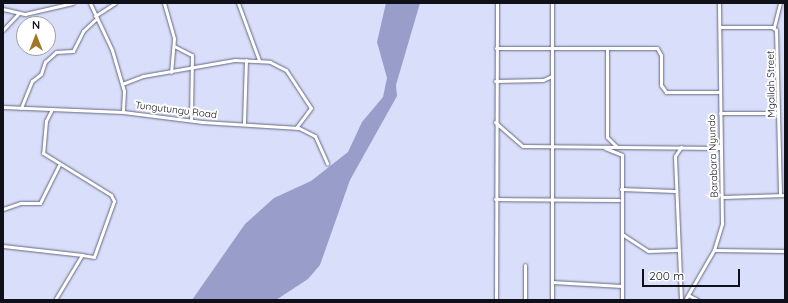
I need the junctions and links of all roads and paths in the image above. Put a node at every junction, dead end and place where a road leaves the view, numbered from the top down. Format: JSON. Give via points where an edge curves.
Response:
{"nodes":[{"id":1,"x":73,"y":3,"type":"edge"},
{"id":2,"x":90,"y":3,"type":"edge"},
{"id":3,"x":115,"y":3,"type":"edge"},
{"id":4,"x":164,"y":3,"type":"edge"},
{"id":5,"x":238,"y":3,"type":"edge"},
{"id":6,"x":497,"y":3,"type":"edge"},
{"id":7,"x":552,"y":3,"type":"edge"},
{"id":8,"x":719,"y":3,"type":"edge"},
{"id":9,"x":780,"y":3,"type":"edge"},
{"id":10,"x":3,"y":9,"type":"edge"},
{"id":11,"x":18,"y":14,"type":"junction"},
{"id":12,"x":95,"y":17,"type":"junction"},
{"id":13,"x":720,"y":27,"type":"junction"},
{"id":14,"x":774,"y":27,"type":"junction"},
{"id":15,"x":3,"y":30,"type":"edge"},
{"id":16,"x":174,"y":46,"type":"junction"},
{"id":17,"x":496,"y":48,"type":"junction"},
{"id":18,"x":553,"y":48,"type":"junction"},
{"id":19,"x":607,"y":49,"type":"junction"},
{"id":20,"x":246,"y":60,"type":"junction"},
{"id":21,"x":259,"y":60,"type":"junction"},
{"id":22,"x":194,"y":68,"type":"junction"},
{"id":23,"x":171,"y":72,"type":"junction"},
{"id":24,"x":779,"y":75,"type":"junction"},
{"id":25,"x":785,"y":75,"type":"edge"},
{"id":26,"x":552,"y":76,"type":"junction"},
{"id":27,"x":495,"y":81,"type":"junction"},
{"id":28,"x":122,"y":84,"type":"junction"},
{"id":29,"x":720,"y":92,"type":"junction"},
{"id":30,"x":3,"y":107,"type":"edge"},
{"id":31,"x":21,"y":108,"type":"junction"},
{"id":32,"x":52,"y":109,"type":"junction"},
{"id":33,"x":123,"y":112,"type":"junction"},
{"id":34,"x":720,"y":112,"type":"junction"},
{"id":35,"x":778,"y":113,"type":"junction"},
{"id":36,"x":191,"y":119,"type":"junction"},
{"id":37,"x":495,"y":122,"type":"junction"},
{"id":38,"x":244,"y":123,"type":"junction"},
{"id":39,"x":296,"y":128,"type":"junction"},
{"id":40,"x":552,"y":146,"type":"junction"},
{"id":41,"x":604,"y":148,"type":"junction"},
{"id":42,"x":617,"y":148,"type":"junction"},
{"id":43,"x":681,"y":148,"type":"junction"},
{"id":44,"x":720,"y":148,"type":"junction"},
{"id":45,"x":327,"y":163,"type":"dead end"},
{"id":46,"x":59,"y":165,"type":"junction"},
{"id":47,"x":622,"y":188,"type":"junction"},
{"id":48,"x":675,"y":191,"type":"junction"},
{"id":49,"x":780,"y":195,"type":"junction"},
{"id":50,"x":785,"y":195,"type":"edge"},
{"id":51,"x":723,"y":197,"type":"junction"},
{"id":52,"x":495,"y":199,"type":"junction"},
{"id":53,"x":619,"y":200,"type":"junction"},
{"id":54,"x":554,"y":202,"type":"junction"},
{"id":55,"x":3,"y":209,"type":"edge"},
{"id":56,"x":622,"y":234,"type":"junction"},
{"id":57,"x":3,"y":246,"type":"edge"},
{"id":58,"x":679,"y":250,"type":"junction"},
{"id":59,"x":714,"y":250,"type":"junction"},
{"id":60,"x":785,"y":251,"type":"edge"},
{"id":61,"x":82,"y":255,"type":"junction"},
{"id":62,"x":524,"y":265,"type":"dead end"},
{"id":63,"x":552,"y":282,"type":"junction"},
{"id":64,"x":622,"y":286,"type":"junction"},
{"id":65,"x":688,"y":295,"type":"junction"},
{"id":66,"x":55,"y":300,"type":"edge"},
{"id":67,"x":496,"y":300,"type":"edge"},
{"id":68,"x":524,"y":300,"type":"edge"},
{"id":69,"x":552,"y":300,"type":"edge"},
{"id":70,"x":622,"y":300,"type":"edge"},
{"id":71,"x":681,"y":300,"type":"edge"},
{"id":72,"x":686,"y":300,"type":"edge"},
{"id":73,"x":698,"y":300,"type":"edge"}],
"edges":[{"from":1,"to":11,"type":"street"},
{"from":2,"to":12,"type":"street"},
{"from":3,"to":12,"type":"street"},
{"from":4,"to":16,"type":"street"},
{"from":5,"to":21,"type":"street"},
{"from":6,"to":17,"type":"street"},
{"from":7,"to":18,"type":"street"},
{"from":8,"to":13,"type":"street","name":"Barabara Nyundo"},
{"from":9,"to":14,"type":"street","name":"Mgallah Street"},
{"from":10,"to":11,"type":"street"},
{"from":11,"to":15,"type":"street"},
{"from":12,"to":28,"type":"street","via":[[109,42]]},
{"from":12,"to":31,"type":"street","via":[[83,31],[73,51],[56,52],[45,62],[41,74],[32,81]]},
{"from":13,"to":14,"type":"street"},
{"from":13,"to":29,"type":"street","name":"Barabara Nyundo"},
{"from":14,"to":24,"type":"street","name":"Mgallah Street"},
{"from":16,"to":22,"type":"street","via":[[191,52]]},
{"from":16,"to":23,"type":"street","via":[[169,61]]},
{"from":17,"to":18,"type":"street"},
{"from":17,"to":27,"type":"street"},
{"from":18,"to":19,"type":"street"},
{"from":18,"to":26,"type":"street"},
{"from":19,"to":29,"type":"street","via":[[659,49],[661,85],[666,92]]},
{"from":19,"to":42,"type":"street","via":[[607,136]]},
{"from":20,"to":21,"type":"street"},
{"from":20,"to":22,"type":"street"},
{"from":20,"to":38,"type":"street"},
{"from":21,"to":39,"type":"street","via":[[284,67],[309,102],[311,112]]},
{"from":22,"to":23,"type":"street"},
{"from":22,"to":36,"type":"street"},
{"from":23,"to":28,"type":"street"},
{"from":24,"to":25,"type":"street"},
{"from":24,"to":35,"type":"street","name":"Mgallah Street"},
{"from":26,"to":27,"type":"street","via":[[543,80]]},
{"from":26,"to":40,"type":"street"},
{"from":27,"to":37,"type":"street"},
{"from":28,"to":33,"type":"street","via":[[125,98]]},
{"from":29,"to":34,"type":"street","name":"Barabara Nyundo"},
{"from":30,"to":31,"type":"street","name":"Tungutungu Road"},
{"from":31,"to":32,"type":"street","name":"Tungutungu Road"},
{"from":32,"to":33,"type":"street","name":"Tungutungu Road"},
{"from":32,"to":46,"type":"street","via":[[41,149]]},
{"from":33,"to":36,"type":"street","name":"Tungutungu Road"},
{"from":34,"to":35,"type":"street"},
{"from":34,"to":44,"type":"street","name":"Barabara Nyundo"},
{"from":35,"to":49,"type":"street","name":"Mgallah Street"},
{"from":36,"to":38,"type":"street","name":"Tungutungu Road","via":[[221,124]]},
{"from":37,"to":40,"type":"street","via":[[523,146]]},
{"from":37,"to":52,"type":"street"},
{"from":38,"to":39,"type":"street","name":"Tungutungu Road"},
{"from":39,"to":45,"type":"street","name":"Tungutungu Road","via":[[315,136]]},
{"from":40,"to":41,"type":"street"},
{"from":40,"to":54,"type":"street"},
{"from":41,"to":42,"type":"street"},
{"from":41,"to":47,"type":"street","via":[[622,155]]},
{"from":42,"to":43,"type":"street"},
{"from":43,"to":44,"type":"street"},
{"from":43,"to":48,"type":"street","via":[[675,154]]},
{"from":44,"to":51,"type":"street","name":"Barabara Nyundo"},
{"from":46,"to":55,"type":"street","via":[[40,203],[20,202]]},
{"from":46,"to":61,"type":"street","via":[[113,198],[94,257]]},
{"from":47,"to":48,"type":"street"},
{"from":47,"to":53,"type":"street"},
{"from":48,"to":58,"type":"street"},
{"from":49,"to":50,"type":"street"},
{"from":49,"to":51,"type":"street"},
{"from":51,"to":59,"type":"street","name":"Barabara Nyundo","via":[[722,223]]},
{"from":52,"to":54,"type":"street"},
{"from":52,"to":67,"type":"street"},
{"from":53,"to":54,"type":"street"},
{"from":53,"to":56,"type":"street"},
{"from":54,"to":63,"type":"street"},
{"from":56,"to":58,"type":"street","via":[[648,250]]},
{"from":56,"to":64,"type":"street"},
{"from":57,"to":61,"type":"street"},
{"from":58,"to":71,"type":"street"},
{"from":59,"to":60,"type":"street"},
{"from":59,"to":65,"type":"street","name":"Barabara Nyundo"},
{"from":61,"to":66,"type":"street"},
{"from":62,"to":68,"type":"street"},
{"from":63,"to":64,"type":"street"},
{"from":63,"to":69,"type":"street"},
{"from":64,"to":70,"type":"street"},
{"from":65,"to":72,"type":"street","name":"Barabara Nyundo"},
{"from":65,"to":73,"type":"street"}]}
